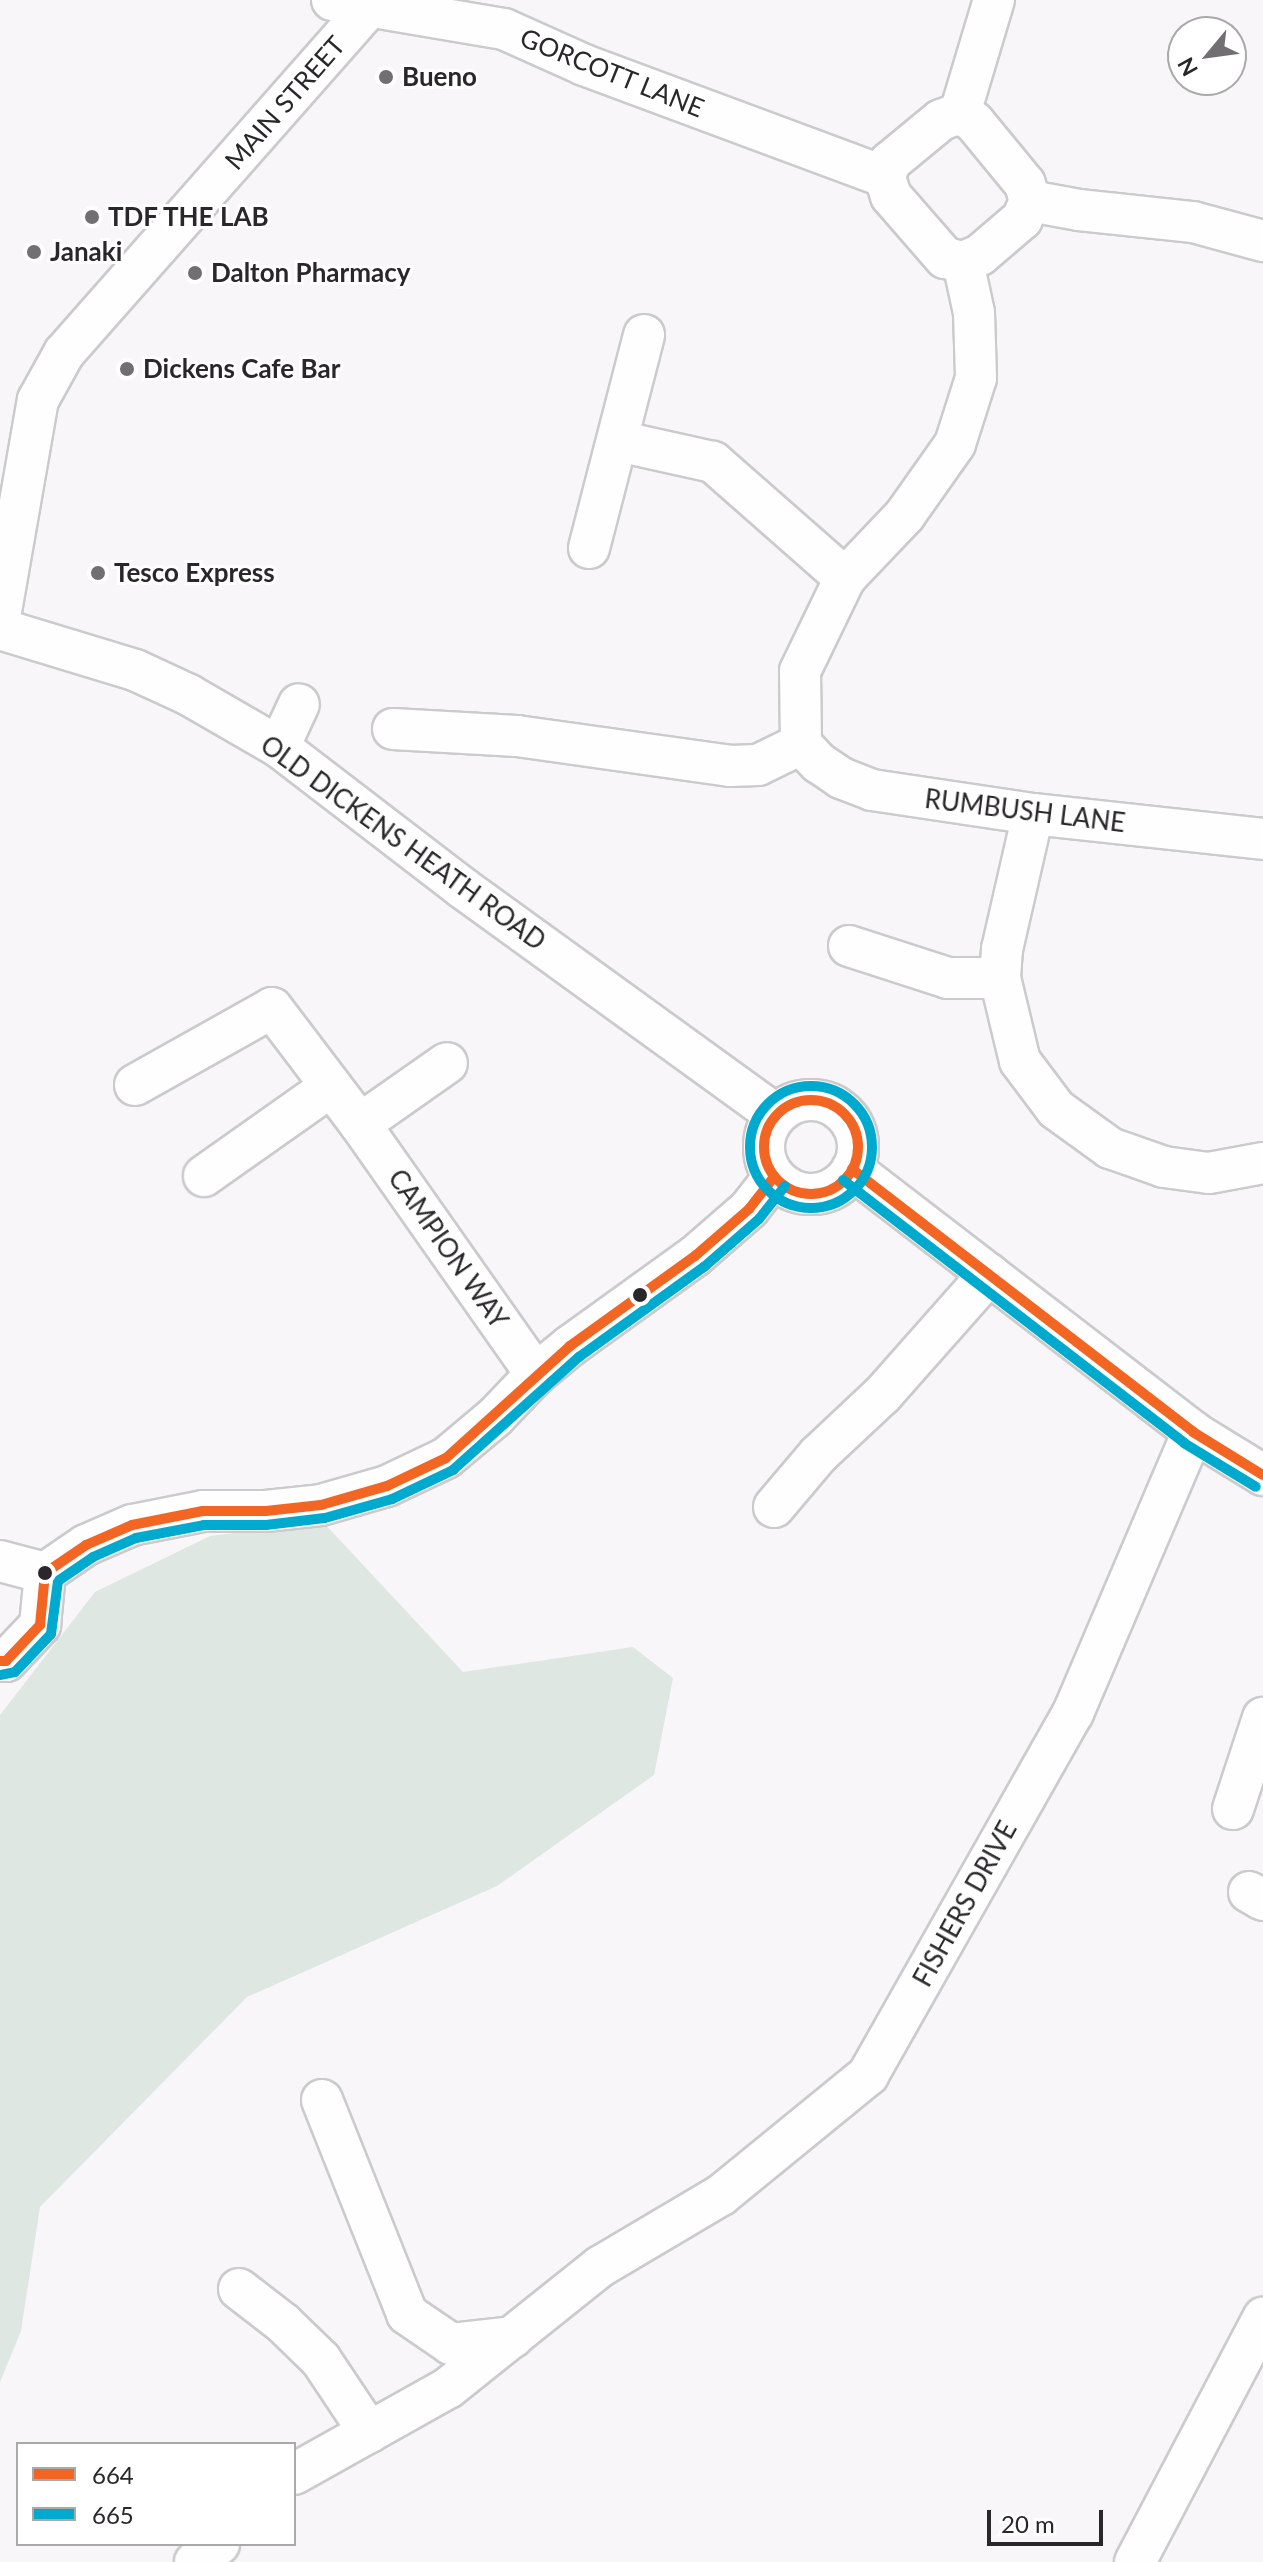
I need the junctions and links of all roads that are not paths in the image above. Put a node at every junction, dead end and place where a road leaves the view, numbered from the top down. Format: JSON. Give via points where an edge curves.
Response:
{"nodes":[{"id":1,"x":994,"y":0,"type":"edge"},
{"id":2,"x":350,"y":3,"type":"edge"},
{"id":3,"x":479,"y":11,"type":"edge"},
{"id":4,"x":960,"y":113,"type":"junction"},
{"id":5,"x":885,"y":177,"type":"junction"},
{"id":6,"x":1030,"y":201,"type":"junction"},
{"id":7,"x":1263,"y":241,"type":"edge"},
{"id":8,"x":963,"y":262,"type":"junction"},
{"id":9,"x":644,"y":335,"type":"dead end"},
{"id":10,"x":618,"y":441,"type":"junction"},
{"id":11,"x":589,"y":548,"type":"dead end"},
{"id":12,"x":845,"y":578,"type":"junction"},
{"id":13,"x":0,"y":617,"type":"edge"},
{"id":14,"x":0,"y":629,"type":"edge"},
{"id":15,"x":299,"y":704,"type":"dead end"},
{"id":16,"x":393,"y":729,"type":"dead end"},
{"id":17,"x":801,"y":744,"type":"junction"},
{"id":18,"x":279,"y":747,"type":"junction"},
{"id":19,"x":1033,"y":814,"type":"junction"},
{"id":20,"x":1263,"y":839,"type":"edge"},
{"id":21,"x":849,"y":946,"type":"dead end"},
{"id":22,"x":1000,"y":978,"type":"junction"},
{"id":23,"x":447,"y":1063,"type":"dead end"},
{"id":24,"x":135,"y":1085,"type":"dead end"},
{"id":25,"x":330,"y":1087,"type":"junction"},
{"id":26,"x":776,"y":1115,"type":"junction"},
{"id":27,"x":360,"y":1124,"type":"junction"},
{"id":28,"x":1263,"y":1163,"type":"edge"},
{"id":29,"x":852,"y":1169,"type":"junction"},
{"id":30,"x":204,"y":1176,"type":"dead end"},
{"id":31,"x":774,"y":1177,"type":"junction"},
{"id":32,"x":989,"y":1274,"type":"junction"},
{"id":33,"x":536,"y":1374,"type":"junction"},
{"id":34,"x":1193,"y":1432,"type":"junction"},
{"id":35,"x":1263,"y":1475,"type":"edge"},
{"id":36,"x":774,"y":1507,"type":"dead end"},
{"id":37,"x":0,"y":1561,"type":"edge"},
{"id":38,"x":45,"y":1573,"type":"junction"},
{"id":39,"x":0,"y":1661,"type":"edge"},
{"id":40,"x":1263,"y":1718,"type":"edge"},
{"id":41,"x":1233,"y":1809,"type":"dead end"},
{"id":42,"x":322,"y":2100,"type":"dead end"},
{"id":43,"x":239,"y":2289,"type":"dead end"},
{"id":44,"x":1263,"y":2318,"type":"edge"},
{"id":45,"x":513,"y":2337,"type":"junction"},
{"id":46,"x":369,"y":2432,"type":"junction"},
{"id":47,"x":296,"y":2473,"type":"edge"},
{"id":48,"x":216,"y":2546,"type":"edge"},
{"id":49,"x":195,"y":2562,"type":"edge"},
{"id":50,"x":1135,"y":2562,"type":"edge"}],
"edges":[{"from":1,"to":4,"type":"street"},
{"from":2,"to":3,"type":"street","name":"GORCOTT LANE"},
{"from":2,"to":13,"type":"street","name":"MAIN STREET","via":[[64,353],[38,400]]},
{"from":3,"to":5,"type":"street","name":"GORCOTT LANE","via":[[504,29],[584,65]]},
{"from":4,"to":5,"type":"street","via":[[941,120],[890,162]]},
{"from":4,"to":6,"type":"street","via":[[974,122],[1025,184]]},
{"from":5,"to":8,"type":"street","via":[[891,196],[945,258]]},
{"from":6,"to":7,"type":"street","via":[[1193,222]]},
{"from":6,"to":8,"type":"street","via":[[1022,219],[980,255]]},
{"from":8,"to":12,"type":"street","via":[[974,313],[976,378],[955,444],[905,515]]},
{"from":9,"to":10,"type":"street"},
{"from":10,"to":11,"type":"street"},
{"from":10,"to":12,"type":"street","via":[[713,462]]},
{"from":12,"to":17,"type":"street","via":[[800,671]]},
{"from":14,"to":18,"type":"street","name":"OLD DICKENS HEATH ROAD","via":[[135,670]]},
{"from":15,"to":18,"type":"street"},
{"from":16,"to":17,"type":"street","via":[[517,736],[730,766],[758,765]]},
{"from":17,"to":19,"type":"street","name":"RUMBUSH LANE","via":[[841,778],[872,790]]},
{"from":18,"to":26,"type":"street","name":"OLD DICKENS HEATH ROAD","via":[[464,889]]},
{"from":19,"to":20,"type":"street","name":"RUMBUSH LANE"},
{"from":19,"to":22,"type":"street"},
{"from":21,"to":22,"type":"street","via":[[948,978]]},
{"from":22,"to":28,"type":"street","via":[[1020,1061],[1056,1109],[1077,1125],[1110,1148],[1164,1167],[1209,1173]]},
{"from":23,"to":27,"type":"street"},
{"from":24,"to":25,"type":"street","name":"CAMPION WAY","via":[[272,1008]]},
{"from":25,"to":27,"type":"street","name":"CAMPION WAY"},
{"from":25,"to":30,"type":"street"},
{"from":26,"to":29,"type":"street","via":[[802,1100],[831,1104],[844,1113],[858,1140]]},
{"from":26,"to":31,"type":"street","via":[[764,1139]]},
{"from":27,"to":33,"type":"street","name":"CAMPION WAY"},
{"from":29,"to":31,"type":"street","via":[[843,1182],[815,1194],[786,1187]]},
{"from":29,"to":32,"type":"street"},
{"from":31,"to":33,"type":"street","via":[[749,1209],[695,1256]]},
{"from":32,"to":34,"type":"street"},
{"from":32,"to":36,"type":"street"},
{"from":33,"to":38,"type":"street","via":[[446,1458],[387,1486],[321,1505],[203,1511],[132,1525],[86,1545]]},
{"from":34,"to":35,"type":"street"},
{"from":34,"to":45,"type":"street","name":"FISHERS DRIVE","via":[[1073,1713],[868,2075],[721,2195],[601,2266]]},
{"from":37,"to":38,"type":"street"},
{"from":38,"to":39,"type":"street","via":[[40,1625],[6,1661]]},
{"from":40,"to":41,"type":"street"},
{"from":42,"to":45,"type":"street","via":[[407,2314],[451,2344]]},
{"from":43,"to":46,"type":"street","via":[[321,2360]]},
{"from":44,"to":50,"type":"street"},
{"from":45,"to":46,"type":"street","name":"FISHERS DRIVE","via":[[448,2388]]},
{"from":46,"to":47,"type":"street","name":"FISHERS DRIVE"},
{"from":48,"to":49,"type":"street"}]}
